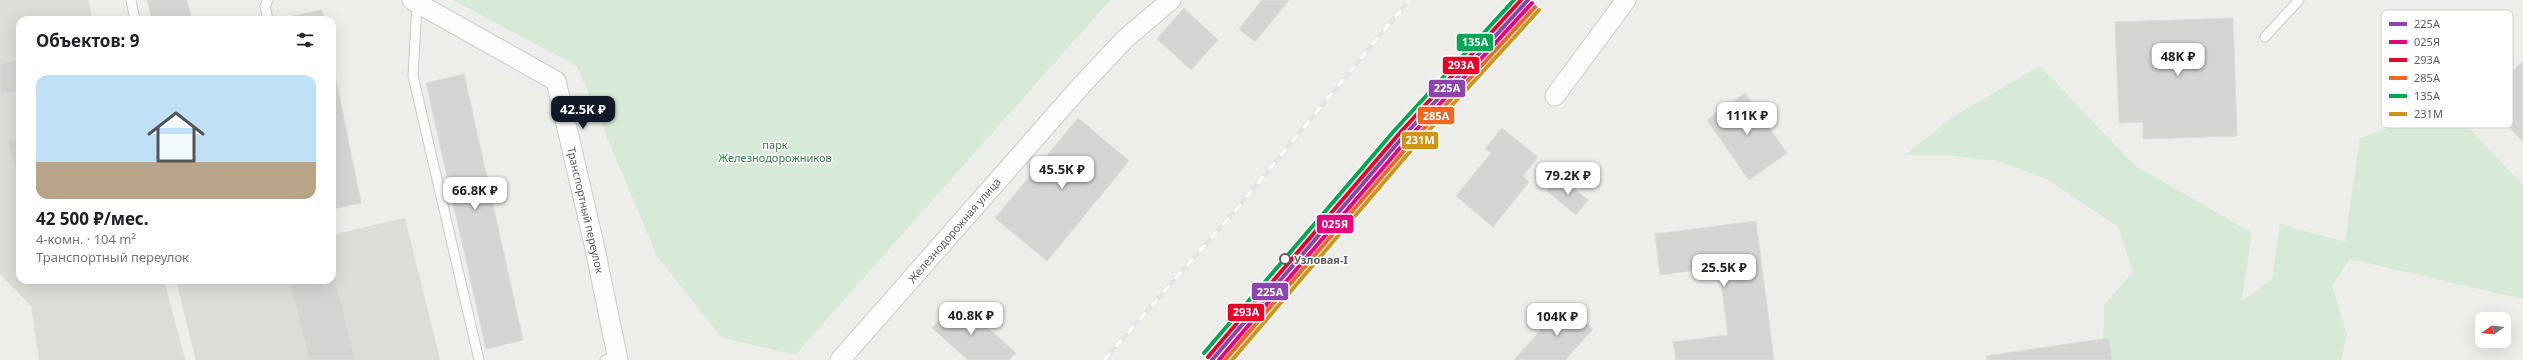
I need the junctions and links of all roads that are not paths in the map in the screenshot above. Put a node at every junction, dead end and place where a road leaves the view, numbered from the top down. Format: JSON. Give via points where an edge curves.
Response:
{"nodes":[{"id":1,"x":131,"y":0,"type":"edge"},
{"id":2,"x":268,"y":0,"type":"edge"},
{"id":3,"x":1171,"y":0,"type":"edge"},
{"id":4,"x":1626,"y":0,"type":"edge"},
{"id":5,"x":2299,"y":0,"type":"edge"},
{"id":6,"x":414,"y":1,"type":"edge"},
{"id":7,"x":134,"y":16,"type":"edge"},
{"id":8,"x":267,"y":16,"type":"edge"},
{"id":9,"x":2265,"y":37,"type":"dead end"},
{"id":10,"x":1555,"y":96,"type":"dead end"},
{"id":11,"x":613,"y":359,"type":"edge"},
{"id":12,"x":479,"y":360,"type":"edge"},
{"id":13,"x":840,"y":360,"type":"edge"}],
"edges":[{"from":1,"to":7,"type":"lane"},
{"from":2,"to":8,"type":"lane","via":[[265,6]]},
{"from":3,"to":13,"type":"street","name":"Железнодорожная улица","via":[[1125,39],[1080,87]]},
{"from":4,"to":10,"type":"street"},
{"from":5,"to":9,"type":"lane"},
{"from":6,"to":11,"type":"street","name":"Транспортный переулок","via":[[556,81],[594,244]]},
{"from":6,"to":12,"type":"lane","via":[[413,76]]}]}
